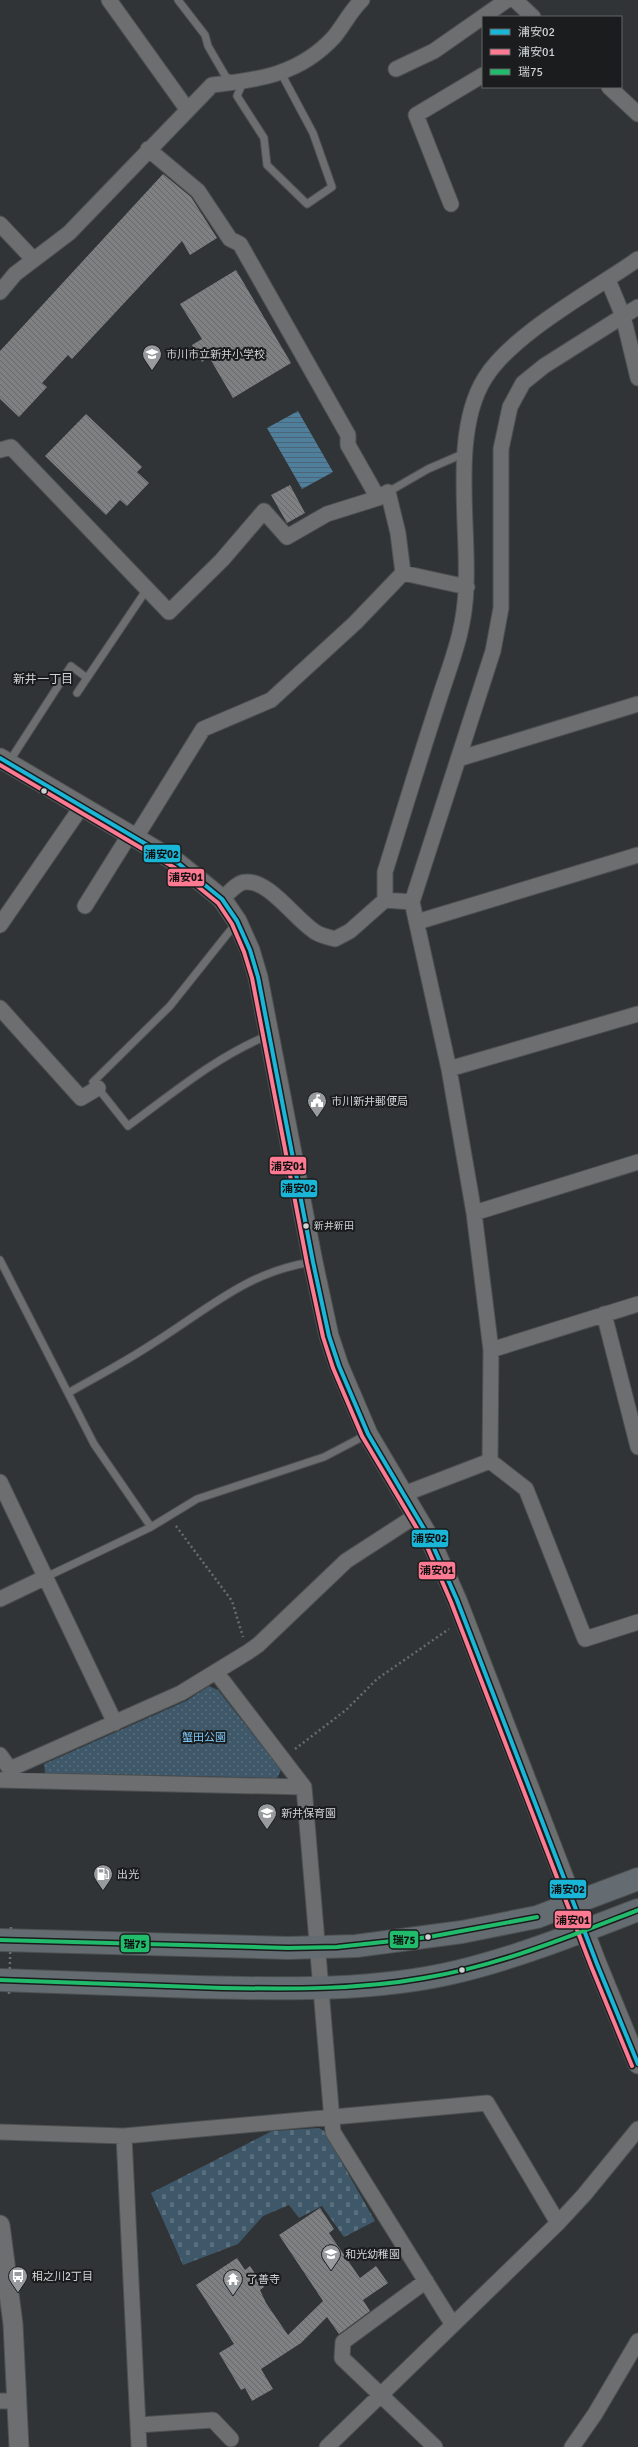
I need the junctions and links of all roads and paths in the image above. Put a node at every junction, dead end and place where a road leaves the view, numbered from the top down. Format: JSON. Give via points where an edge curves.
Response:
{"nodes":[{"id":1,"x":109,"y":0,"type":"edge"},
{"id":2,"x":178,"y":0,"type":"edge"},
{"id":3,"x":362,"y":0,"type":"edge"},
{"id":4,"x":507,"y":0,"type":"edge"},
{"id":5,"x":515,"y":0,"type":"edge"},
{"id":6,"x":484,"y":16,"type":"edge"},
{"id":7,"x":532,"y":16,"type":"edge"},
{"id":8,"x":482,"y":17,"type":"edge"},
{"id":9,"x":396,"y":69,"type":"dead end"},
{"id":10,"x":280,"y":72,"type":"junction"},
{"id":11,"x":482,"y":76,"type":"edge"},
{"id":12,"x":244,"y":82,"type":"junction"},
{"id":13,"x":610,"y":88,"type":"edge"},
{"id":14,"x":188,"y":109,"type":"junction"},
{"id":15,"x":638,"y":114,"type":"edge"},
{"id":16,"x":148,"y":149,"type":"junction"},
{"id":17,"x":451,"y":204,"type":"dead end"},
{"id":18,"x":0,"y":224,"type":"edge"},
{"id":19,"x":33,"y":259,"type":"junction"},
{"id":20,"x":638,"y":259,"type":"edge"},
{"id":21,"x":608,"y":280,"type":"junction"},
{"id":22,"x":0,"y":292,"type":"edge"},
{"id":23,"x":638,"y":307,"type":"edge"},
{"id":24,"x":623,"y":316,"type":"junction"},
{"id":25,"x":638,"y":378,"type":"edge"},
{"id":26,"x":0,"y":450,"type":"edge"},
{"id":27,"x":465,"y":453,"type":"junction"},
{"id":28,"x":383,"y":495,"type":"junction"},
{"id":29,"x":403,"y":573,"type":"junction"},
{"id":30,"x":466,"y":587,"type":"junction"},
{"id":31,"x":147,"y":589,"type":"junction"},
{"id":32,"x":87,"y":678,"type":"junction"},
{"id":33,"x":77,"y":693,"type":"dead end"},
{"id":34,"x":638,"y":704,"type":"edge"},
{"id":35,"x":458,"y":759,"type":"junction"},
{"id":36,"x":4,"y":760,"type":"edge"},
{"id":37,"x":82,"y":806,"type":"junction"},
{"id":38,"x":133,"y":835,"type":"junction"},
{"id":39,"x":638,"y":855,"type":"edge"},
{"id":40,"x":222,"y":899,"type":"junction"},
{"id":41,"x":385,"y":900,"type":"junction"},
{"id":42,"x":412,"y":902,"type":"junction"},
{"id":43,"x":85,"y":906,"type":"dead end"},
{"id":44,"x":238,"y":921,"type":"junction"},
{"id":45,"x":417,"y":922,"type":"junction"},
{"id":46,"x":0,"y":925,"type":"edge"},
{"id":47,"x":0,"y":1008,"type":"edge"},
{"id":48,"x":638,"y":1014,"type":"edge"},
{"id":49,"x":269,"y":1035,"type":"junction"},
{"id":50,"x":449,"y":1069,"type":"junction"},
{"id":51,"x":98,"y":1088,"type":"junction"},
{"id":52,"x":638,"y":1162,"type":"edge"},
{"id":53,"x":474,"y":1213,"type":"junction"},
{"id":54,"x":0,"y":1260,"type":"edge"},
{"id":55,"x":313,"y":1262,"type":"junction"},
{"id":56,"x":638,"y":1304,"type":"edge"},
{"id":57,"x":604,"y":1314,"type":"junction"},
{"id":58,"x":491,"y":1350,"type":"junction"},
{"id":59,"x":68,"y":1393,"type":"junction"},
{"id":60,"x":368,"y":1434,"type":"junction"},
{"id":61,"x":638,"y":1447,"type":"edge"},
{"id":62,"x":490,"y":1461,"type":"junction"},
{"id":63,"x":0,"y":1482,"type":"edge"},
{"id":64,"x":404,"y":1494,"type":"junction"},
{"id":65,"x":417,"y":1515,"type":"junction"},
{"id":66,"x":169,"y":1516,"type":"junction"},
{"id":67,"x":151,"y":1527,"type":"junction"},
{"id":68,"x":46,"y":1577,"type":"junction"},
{"id":69,"x":0,"y":1599,"type":"edge"},
{"id":70,"x":465,"y":1618,"type":"junction"},
{"id":71,"x":638,"y":1622,"type":"edge"},
{"id":72,"x":248,"y":1652,"type":"junction"},
{"id":73,"x":216,"y":1672,"type":"junction"},
{"id":74,"x":115,"y":1723,"type":"junction"},
{"id":75,"x":0,"y":1755,"type":"edge"},
{"id":76,"x":282,"y":1759,"type":"junction"},
{"id":77,"x":7,"y":1776,"type":"edge"},
{"id":78,"x":304,"y":1788,"type":"junction"},
{"id":79,"x":638,"y":1879,"type":"edge"},
{"id":80,"x":574,"y":1904,"type":"junction"},
{"id":81,"x":638,"y":1910,"type":"edge"},
{"id":82,"x":585,"y":1931,"type":"junction"},
{"id":83,"x":5,"y":1933,"type":"edge"},
{"id":84,"x":319,"y":1948,"type":"junction"},
{"id":85,"x":5,"y":1987,"type":"edge"},
{"id":86,"x":321,"y":1988,"type":"junction"},
{"id":87,"x":638,"y":2064,"type":"edge"},
{"id":88,"x":332,"y":2118,"type":"junction"},
{"id":89,"x":638,"y":2129,"type":"edge"},
{"id":90,"x":0,"y":2132,"type":"edge"},
{"id":91,"x":124,"y":2136,"type":"junction"},
{"id":92,"x":558,"y":2223,"type":"junction"},
{"id":93,"x":0,"y":2225,"type":"edge"},
{"id":94,"x":4,"y":2275,"type":"edge"},
{"id":95,"x":426,"y":2281,"type":"junction"},
{"id":96,"x":453,"y":2325,"type":"junction"},
{"id":97,"x":638,"y":2341,"type":"edge"},
{"id":98,"x":380,"y":2396,"type":"junction"},
{"id":99,"x":9,"y":2401,"type":"edge"},
{"id":100,"x":138,"y":2425,"type":"junction"},
{"id":101,"x":231,"y":2439,"type":"dead end"},
{"id":102,"x":19,"y":2447,"type":"edge"},
{"id":103,"x":139,"y":2447,"type":"edge"},
{"id":104,"x":327,"y":2447,"type":"edge"},
{"id":105,"x":435,"y":2447,"type":"edge"},
{"id":106,"x":572,"y":2447,"type":"edge"}],
"edges":[{"from":1,"to":14,"type":"street"},
{"from":2,"to":12,"type":"lane","via":[[205,35],[208,46],[226,77]]},
{"from":3,"to":10,"type":"street","via":[[334,36],[308,61]]},
{"from":4,"to":6,"type":"street"},
{"from":5,"to":7,"type":"street"},
{"from":8,"to":9,"type":"street","via":[[434,51]]},
{"from":10,"to":12,"type":"street"},
{"from":10,"to":12,"type":"lane","via":[[313,133],[332,187],[307,204],[267,165],[264,138],[237,96]]},
{"from":11,"to":17,"type":"street","via":[[416,115]]},
{"from":12,"to":14,"type":"street","via":[[212,85]]},
{"from":13,"to":15,"type":"street"},
{"from":14,"to":16,"type":"street"},
{"from":16,"to":19,"type":"street","via":[[69,233]]},
{"from":16,"to":28,"type":"street","via":[[198,190],[230,239],[240,244],[348,435],[348,445]]},
{"from":18,"to":19,"type":"street"},
{"from":19,"to":22,"type":"street"},
{"from":20,"to":21,"type":"street"},
{"from":21,"to":24,"type":"street"},
{"from":21,"to":27,"type":"street","via":[[525,335],[502,357],[485,378],[478,394],[468,424]]},
{"from":23,"to":24,"type":"street"},
{"from":24,"to":25,"type":"street"},
{"from":24,"to":35,"type":"street","via":[[544,366],[523,383],[510,407],[501,449],[501,608],[493,651]]},
{"from":26,"to":31,"type":"street","via":[[11,447]]},
{"from":27,"to":28,"type":"lane","via":[[428,469]]},
{"from":27,"to":30,"type":"street"},
{"from":28,"to":29,"type":"street","via":[[398,533]]},
{"from":28,"to":31,"type":"street","via":[[326,514],[287,537],[264,511],[222,560],[169,612]]},
{"from":29,"to":30,"type":"street"},
{"from":29,"to":38,"type":"street","via":[[356,623],[271,700],[203,728]]},
{"from":30,"to":41,"type":"street","via":[[462,633],[385,872]]},
{"from":31,"to":32,"type":"lane"},
{"from":32,"to":33,"type":"lane"},
{"from":32,"to":36,"type":"lane","via":[[71,666]]},
{"from":34,"to":35,"type":"street"},
{"from":35,"to":42,"type":"street"},
{"from":36,"to":37,"type":"street"},
{"from":37,"to":38,"type":"street"},
{"from":37,"to":46,"type":"street"},
{"from":38,"to":40,"type":"street","via":[[178,863]]},
{"from":38,"to":43,"type":"street"},
{"from":39,"to":45,"type":"street"},
{"from":40,"to":41,"type":"street","via":[[239,884],[256,883],[269,891],[317,933],[334,939],[350,931]]},
{"from":40,"to":44,"type":"street"},
{"from":41,"to":42,"type":"street"},
{"from":42,"to":45,"type":"street"},
{"from":44,"to":49,"type":"street","via":[[258,977]]},
{"from":44,"to":51,"type":"lane","via":[[170,1006],[93,1082]]},
{"from":45,"to":50,"type":"street"},
{"from":47,"to":51,"type":"street","via":[[81,1098]]},
{"from":48,"to":50,"type":"street"},
{"from":49,"to":51,"type":"lane","via":[[220,1059],[128,1126]]},
{"from":49,"to":55,"type":"street"},
{"from":50,"to":53,"type":"street"},
{"from":52,"to":53,"type":"street"},
{"from":53,"to":58,"type":"street"},
{"from":54,"to":59,"type":"lane"},
{"from":55,"to":59,"type":"lane","via":[[288,1266],[231,1290],[153,1344]]},
{"from":55,"to":60,"type":"street","via":[[329,1336],[349,1392]]},
{"from":56,"to":57,"type":"street"},
{"from":57,"to":58,"type":"street"},
{"from":57,"to":61,"type":"street"},
{"from":58,"to":62,"type":"street"},
{"from":59,"to":67,"type":"lane","via":[[94,1444]]},
{"from":60,"to":64,"type":"street"},
{"from":60,"to":66,"type":"lane","via":[[324,1457],[197,1499]]},
{"from":62,"to":64,"type":"street"},
{"from":62,"to":71,"type":"street","via":[[526,1489],[585,1639]]},
{"from":63,"to":68,"type":"street"},
{"from":64,"to":65,"type":"street"},
{"from":65,"to":70,"type":"street"},
{"from":65,"to":72,"type":"street","via":[[346,1561]]},
{"from":66,"to":67,"type":"lane"},
{"from":66,"to":72,"type":"path","via":[[232,1601]]},
{"from":67,"to":68,"type":"lane"},
{"from":68,"to":69,"type":"street"},
{"from":68,"to":74,"type":"street"},
{"from":70,"to":76,"type":"path","via":[[377,1679],[346,1710]]},
{"from":70,"to":80,"type":"street"},
{"from":72,"to":73,"type":"street"},
{"from":73,"to":74,"type":"street","via":[[181,1693]]},
{"from":73,"to":76,"type":"street"},
{"from":74,"to":77,"type":"street"},
{"from":75,"to":77,"type":"street"},
{"from":76,"to":78,"type":"street"},
{"from":77,"to":78,"type":"street"},
{"from":78,"to":84,"type":"street"},
{"from":79,"to":80,"type":"main road"},
{"from":80,"to":82,"type":"street"},
{"from":80,"to":84,"type":"main road","via":[[537,1917],[462,1932],[396,1942]]},
{"from":81,"to":82,"type":"main road"},
{"from":82,"to":86,"type":"main road","via":[[456,1972],[414,1980]]},
{"from":82,"to":87,"type":"street"},
{"from":83,"to":84,"type":"main road"},
{"from":83,"to":85,"type":"path","bridge":true},
{"from":84,"to":86,"type":"street"},
{"from":85,"to":86,"type":"main road"},
{"from":86,"to":88,"type":"street"},
{"from":88,"to":91,"type":"street"},
{"from":88,"to":92,"type":"street","via":[[487,2103]]},
{"from":88,"to":95,"type":"street","via":[[333,2132]]},
{"from":89,"to":92,"type":"street"},
{"from":90,"to":91,"type":"street"},
{"from":91,"to":100,"type":"street"},
{"from":92,"to":96,"type":"street"},
{"from":93,"to":94,"type":"street"},
{"from":94,"to":99,"type":"street"},
{"from":95,"to":96,"type":"street"},
{"from":95,"to":98,"type":"street","via":[[342,2342],[342,2358]]},
{"from":96,"to":98,"type":"street"},
{"from":97,"to":106,"type":"street","via":[[595,2414]]},
{"from":98,"to":104,"type":"street"},
{"from":98,"to":105,"type":"street"},
{"from":99,"to":102,"type":"street"},
{"from":100,"to":101,"type":"street","via":[[213,2420]]},
{"from":100,"to":103,"type":"street"}]}
